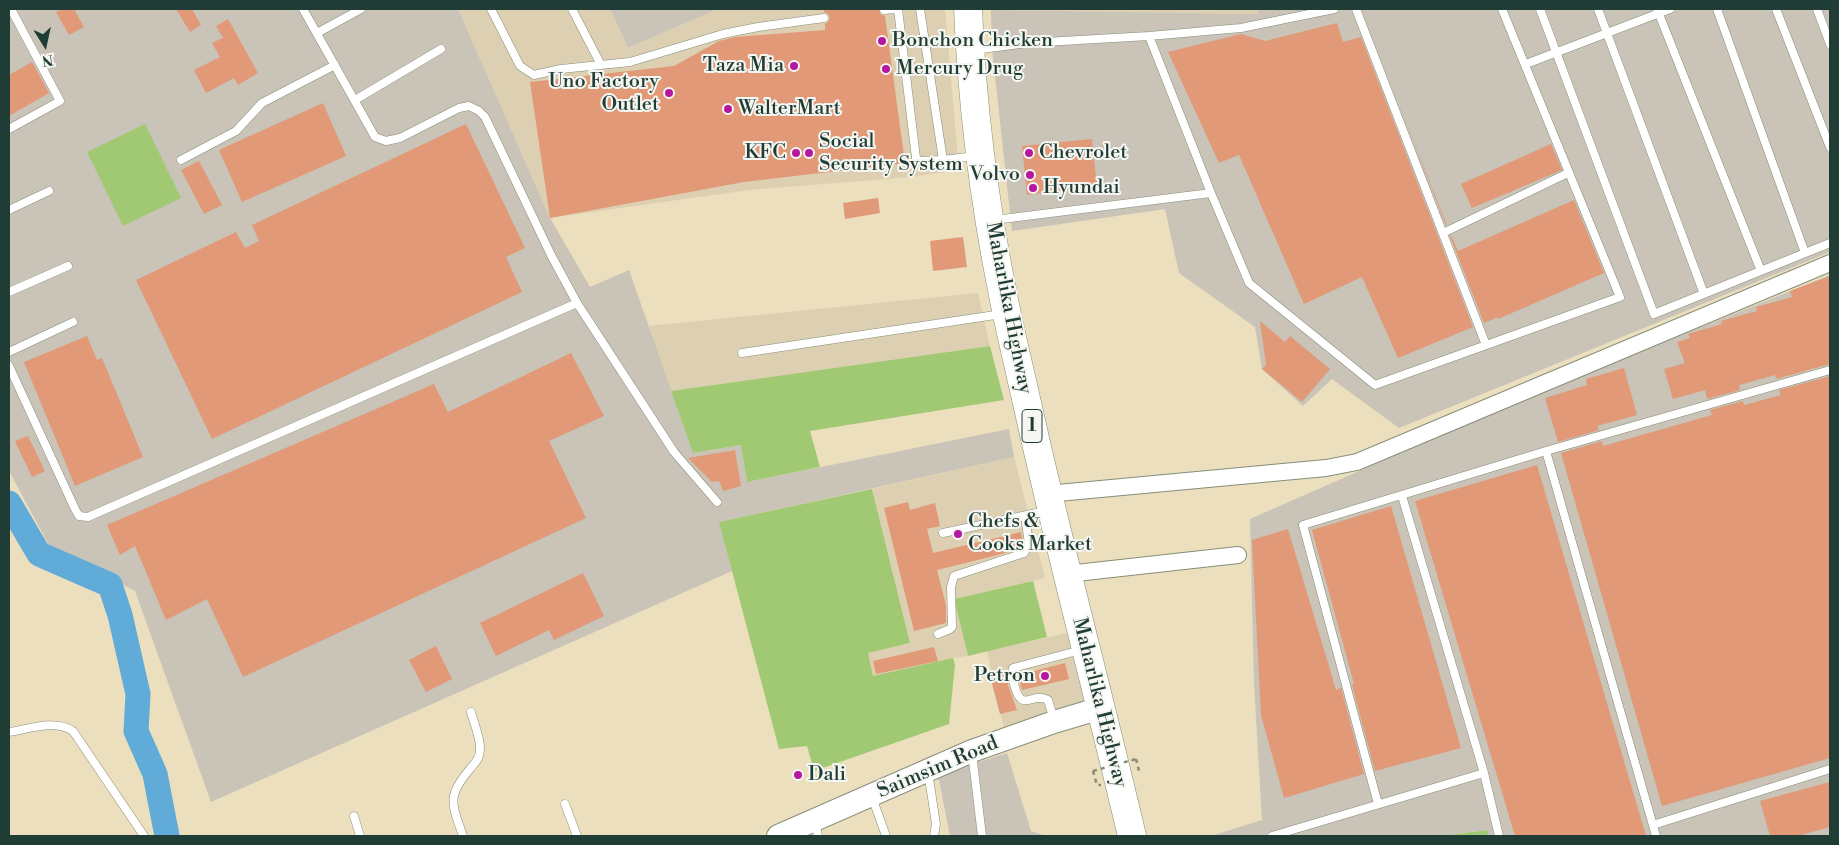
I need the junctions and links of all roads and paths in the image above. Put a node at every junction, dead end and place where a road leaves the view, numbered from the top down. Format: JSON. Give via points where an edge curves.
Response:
{"nodes":[{"id":1,"x":11,"y":9,"type":"edge"},
{"id":2,"x":303,"y":9,"type":"edge"},
{"id":3,"x":361,"y":9,"type":"edge"},
{"id":4,"x":491,"y":9,"type":"edge"},
{"id":5,"x":572,"y":9,"type":"edge"},
{"id":6,"x":896,"y":9,"type":"edge"},
{"id":7,"x":920,"y":9,"type":"edge"},
{"id":8,"x":968,"y":9,"type":"edge"},
{"id":9,"x":1334,"y":9,"type":"edge"},
{"id":10,"x":1356,"y":9,"type":"edge"},
{"id":11,"x":1502,"y":9,"type":"edge"},
{"id":12,"x":1540,"y":9,"type":"edge"},
{"id":13,"x":1598,"y":9,"type":"edge"},
{"id":14,"x":1670,"y":9,"type":"edge"},
{"id":15,"x":1716,"y":9,"type":"edge"},
{"id":16,"x":1776,"y":9,"type":"edge"},
{"id":17,"x":1817,"y":9,"type":"edge"},
{"id":18,"x":884,"y":10,"type":"edge"},
{"id":19,"x":1658,"y":11,"type":"edge"},
{"id":20,"x":824,"y":18,"type":"dead end"},
{"id":21,"x":1607,"y":32,"type":"junction"},
{"id":22,"x":317,"y":34,"type":"junction"},
{"id":23,"x":1149,"y":36,"type":"junction"},
{"id":24,"x":1830,"y":44,"type":"edge"},
{"id":25,"x":442,"y":49,"type":"dead end"},
{"id":26,"x":970,"y":51,"type":"junction"},
{"id":27,"x":1556,"y":52,"type":"junction"},
{"id":28,"x":1526,"y":64,"type":"junction"},
{"id":29,"x":335,"y":65,"type":"junction"},
{"id":30,"x":600,"y":65,"type":"junction"},
{"id":31,"x":355,"y":100,"type":"junction"},
{"id":32,"x":9,"y":130,"type":"edge"},
{"id":33,"x":1830,"y":147,"type":"edge"},
{"id":34,"x":981,"y":155,"type":"junction"},
{"id":35,"x":181,"y":160,"type":"dead end"},
{"id":36,"x":943,"y":160,"type":"junction"},
{"id":37,"x":1568,"y":173,"type":"junction"},
{"id":38,"x":49,"y":191,"type":"dead end"},
{"id":39,"x":1211,"y":193,"type":"junction"},
{"id":40,"x":9,"y":210,"type":"edge"},
{"id":41,"x":990,"y":220,"type":"junction"},
{"id":42,"x":1442,"y":233,"type":"junction"},
{"id":43,"x":1830,"y":243,"type":"edge"},
{"id":44,"x":1805,"y":253,"type":"junction"},
{"id":45,"x":1830,"y":263,"type":"edge"},
{"id":46,"x":68,"y":266,"type":"dead end"},
{"id":47,"x":1761,"y":271,"type":"junction"},
{"id":48,"x":9,"y":292,"type":"edge"},
{"id":49,"x":1704,"y":294,"type":"junction"},
{"id":50,"x":577,"y":302,"type":"junction"},
{"id":51,"x":1007,"y":314,"type":"junction"},
{"id":52,"x":73,"y":322,"type":"dead end"},
{"id":53,"x":1486,"y":345,"type":"junction"},
{"id":54,"x":9,"y":352,"type":"edge"},
{"id":55,"x":742,"y":353,"type":"dead end"},
{"id":56,"x":9,"y":366,"type":"edge"},
{"id":57,"x":1830,"y":370,"type":"edge"},
{"id":58,"x":1546,"y":452,"type":"junction"},
{"id":59,"x":1402,"y":496,"type":"junction"},
{"id":60,"x":717,"y":502,"type":"dead end"},
{"id":61,"x":1041,"y":507,"type":"junction"},
{"id":62,"x":943,"y":532,"type":"dead end"},
{"id":63,"x":1238,"y":555,"type":"dead end"},
{"id":64,"x":1067,"y":574,"type":"junction"},
{"id":65,"x":938,"y":634,"type":"dead end"},
{"id":66,"x":1086,"y":649,"type":"junction"},
{"id":67,"x":1101,"y":708,"type":"junction"},
{"id":68,"x":471,"y":712,"type":"dead end"},
{"id":69,"x":1054,"y":722,"type":"junction"},
{"id":70,"x":9,"y":732,"type":"edge"},
{"id":71,"x":972,"y":751,"type":"junction"},
{"id":72,"x":1136,"y":759,"type":"dead end"},
{"id":73,"x":1830,"y":769,"type":"edge"},
{"id":74,"x":928,"y":770,"type":"junction"},
{"id":75,"x":1093,"y":771,"type":"dead end"},
{"id":76,"x":1484,"y":772,"type":"junction"},
{"id":77,"x":871,"y":796,"type":"junction"},
{"id":78,"x":565,"y":804,"type":"dead end"},
{"id":79,"x":1378,"y":804,"type":"junction"},
{"id":80,"x":354,"y":816,"type":"dead end"},
{"id":81,"x":1653,"y":825,"type":"junction"},
{"id":82,"x":812,"y":829,"type":"edge"},
{"id":83,"x":144,"y":836,"type":"edge"},
{"id":84,"x":360,"y":836,"type":"edge"},
{"id":85,"x":463,"y":836,"type":"edge"},
{"id":86,"x":577,"y":836,"type":"edge"},
{"id":87,"x":778,"y":836,"type":"edge"},
{"id":88,"x":886,"y":836,"type":"edge"},
{"id":89,"x":934,"y":836,"type":"edge"},
{"id":90,"x":982,"y":836,"type":"edge"},
{"id":91,"x":1132,"y":836,"type":"edge"},
{"id":92,"x":1272,"y":836,"type":"edge"},
{"id":93,"x":1499,"y":836,"type":"edge"},
{"id":94,"x":1656,"y":836,"type":"edge"}],
"edges":[{"from":1,"to":32,"type":"lane","via":[[60,102]]},
{"from":2,"to":22,"type":"lane"},
{"from":3,"to":22,"type":"lane"},
{"from":4,"to":30,"type":"lane","via":[[520,66],[534,75]]},
{"from":5,"to":30,"type":"lane"},
{"from":6,"to":18,"type":"lane"},
{"from":6,"to":36,"type":"lane","via":[[916,158],[918,161]]},
{"from":7,"to":36,"type":"lane"},
{"from":8,"to":26,"type":"highway","name":"Maharlika Highway","number":"1"},
{"from":9,"to":23,"type":"lane","via":[[1240,28]]},
{"from":10,"to":42,"type":"lane"},
{"from":11,"to":28,"type":"lane"},
{"from":12,"to":27,"type":"lane"},
{"from":13,"to":21,"type":"lane"},
{"from":14,"to":19,"type":"lane"},
{"from":15,"to":44,"type":"lane"},
{"from":16,"to":33,"type":"lane"},
{"from":17,"to":24,"type":"lane"},
{"from":19,"to":21,"type":"lane"},
{"from":19,"to":47,"type":"lane"},
{"from":20,"to":30,"type":"lane","via":[[758,26],[630,62]]},
{"from":21,"to":27,"type":"lane"},
{"from":21,"to":49,"type":"lane"},
{"from":22,"to":29,"type":"lane"},
{"from":23,"to":26,"type":"lane","via":[[1027,43]]},
{"from":23,"to":39,"type":"lane"},
{"from":25,"to":31,"type":"lane"},
{"from":26,"to":34,"type":"highway","name":"Maharlika Highway","number":"1"},
{"from":27,"to":28,"type":"lane"},
{"from":27,"to":49,"type":"lane","via":[[1654,314]]},
{"from":28,"to":37,"type":"lane"},
{"from":29,"to":31,"type":"lane"},
{"from":29,"to":35,"type":"lane","via":[[262,103],[236,131]]},
{"from":31,"to":50,"type":"lane","via":[[376,137],[386,141],[400,138],[459,108],[469,106],[479,111],[485,117]]},
{"from":34,"to":36,"type":"lane"},
{"from":34,"to":41,"type":"highway","name":"Maharlika Highway","number":"1"},
{"from":37,"to":42,"type":"lane"},
{"from":37,"to":53,"type":"lane","via":[[1620,297]]},
{"from":38,"to":40,"type":"lane"},
{"from":39,"to":41,"type":"lane"},
{"from":39,"to":53,"type":"lane","via":[[1249,283],[1375,385]]},
{"from":41,"to":51,"type":"highway","name":"Maharlika Highway","number":"1"},
{"from":42,"to":53,"type":"lane"},
{"from":43,"to":44,"type":"lane"},
{"from":44,"to":47,"type":"lane"},
{"from":45,"to":61,"type":"street","via":[[1357,462]]},
{"from":46,"to":48,"type":"lane"},
{"from":47,"to":49,"type":"lane"},
{"from":50,"to":56,"type":"lane","via":[[88,517],[79,516],[74,509]]},
{"from":50,"to":60,"type":"lane","via":[[674,452]]},
{"from":51,"to":55,"type":"lane"},
{"from":51,"to":61,"type":"highway","name":"Maharlika Highway","number":"1"},
{"from":52,"to":54,"type":"lane"},
{"from":57,"to":58,"type":"lane"},
{"from":58,"to":59,"type":"lane"},
{"from":58,"to":81,"type":"lane"},
{"from":59,"to":76,"type":"lane"},
{"from":59,"to":79,"type":"lane","via":[[1302,525]]},
{"from":61,"to":62,"type":"lane"},
{"from":61,"to":64,"type":"highway","name":"Maharlika Highway","number":"1"},
{"from":61,"to":65,"type":"lane","via":[[1024,553],[954,576],[951,587],[952,627]]},
{"from":63,"to":64,"type":"street"},
{"from":64,"to":66,"type":"highway","name":"Maharlika Highway","number":"1"},
{"from":66,"to":67,"type":"highway","name":"Maharlika Highway","number":"1"},
{"from":66,"to":69,"type":"lane","via":[[1013,668],[1020,700],[1048,700]]},
{"from":67,"to":69,"type":"street","name":"Saimsim Road"},
{"from":67,"to":91,"type":"highway","name":"Maharlika Highway","number":"1"},
{"from":68,"to":85,"type":"lane","via":[[480,748],[478,759],[454,792],[454,807]]},
{"from":69,"to":71,"type":"street","name":"Saimsim Road"},
{"from":70,"to":83,"type":"lane","via":[[55,725],[72,731]]},
{"from":71,"to":74,"type":"street","name":"Saimsim Road"},
{"from":71,"to":90,"type":"lane"},
{"from":72,"to":75,"type":"path","bridge":true},
{"from":73,"to":81,"type":"lane"},
{"from":74,"to":77,"type":"street","name":"Saimsim Road"},
{"from":74,"to":89,"type":"lane","via":[[936,824]]},
{"from":76,"to":79,"type":"lane"},
{"from":76,"to":93,"type":"lane"},
{"from":77,"to":82,"type":"street","name":"Saimsim Road"},
{"from":77,"to":88,"type":"lane"},
{"from":78,"to":86,"type":"lane"},
{"from":79,"to":92,"type":"lane"},
{"from":80,"to":84,"type":"lane"},
{"from":81,"to":94,"type":"lane"},
{"from":82,"to":87,"type":"street","name":"Saimsim Road"}]}
